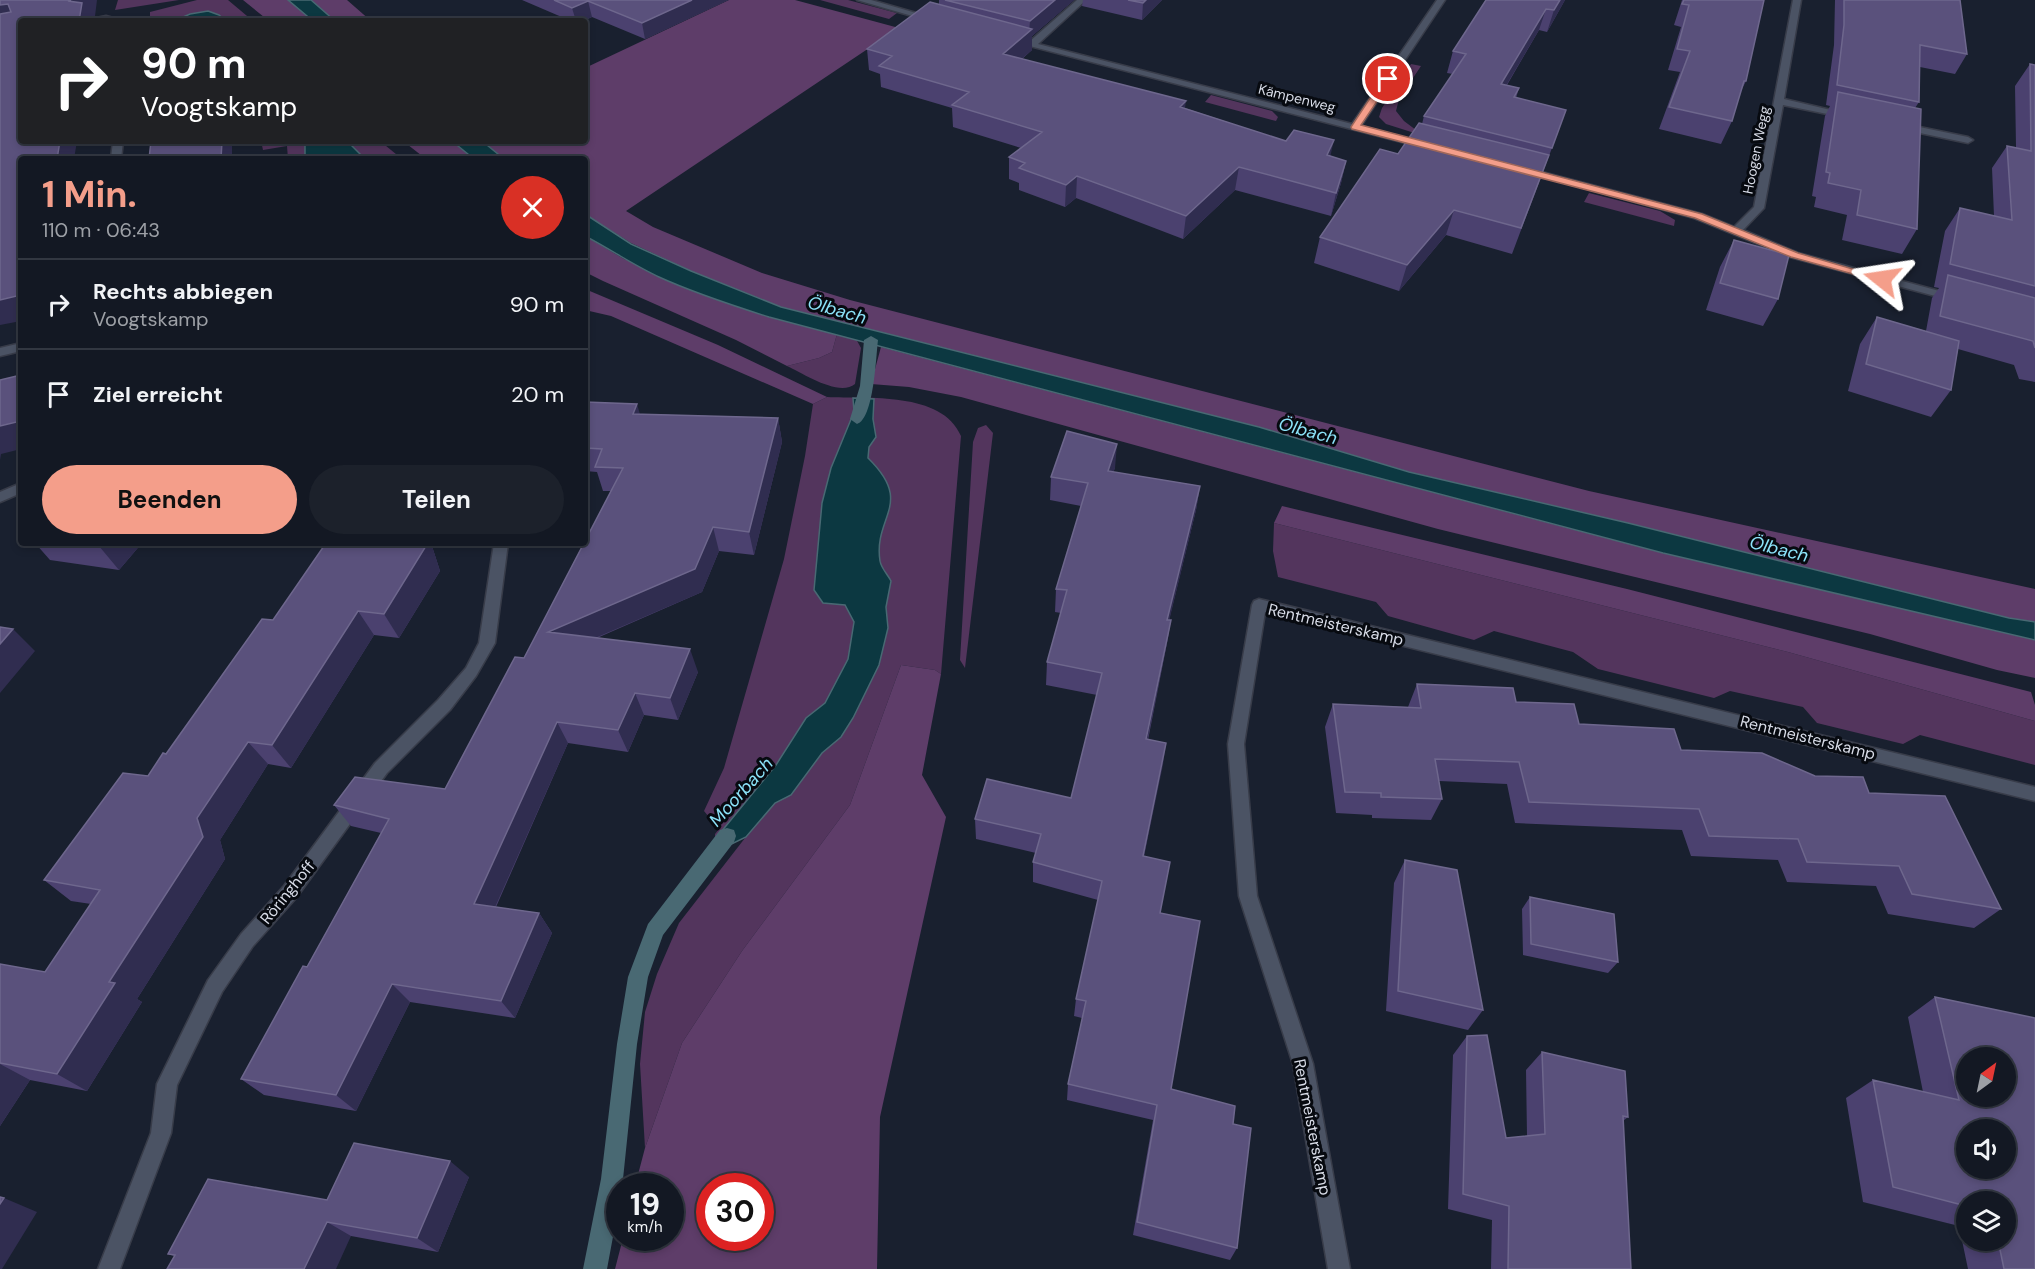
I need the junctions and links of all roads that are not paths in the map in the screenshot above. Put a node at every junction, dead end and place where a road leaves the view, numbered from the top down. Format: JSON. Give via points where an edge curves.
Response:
{"nodes":[{"id":1,"x":861,"y":0,"type":"edge"},
{"id":2,"x":1082,"y":0,"type":"edge"},
{"id":3,"x":1442,"y":0,"type":"edge"},
{"id":4,"x":1797,"y":0,"type":"edge"},
{"id":5,"x":940,"y":21,"type":"edge"},
{"id":6,"x":1008,"y":39,"type":"edge"},
{"id":7,"x":1030,"y":45,"type":"junction"},
{"id":8,"x":1780,"y":101,"type":"junction"},
{"id":9,"x":1857,"y":117,"type":"edge"},
{"id":10,"x":1890,"y":124,"type":"edge"},
{"id":11,"x":1355,"y":127,"type":"junction"},
{"id":12,"x":1968,"y":140,"type":"dead end"},
{"id":13,"x":1435,"y":147,"type":"edge"},
{"id":14,"x":1515,"y":168,"type":"edge"},
{"id":15,"x":1736,"y":231,"type":"junction"},
{"id":16,"x":1966,"y":301,"type":"edge"},
{"id":17,"x":18,"y":348,"type":"edge"},
{"id":18,"x":0,"y":352,"type":"edge"},
{"id":19,"x":18,"y":489,"type":"edge"},
{"id":20,"x":0,"y":497,"type":"edge"},
{"id":21,"x":501,"y":546,"type":"edge"},
{"id":22,"x":2035,"y":794,"type":"edge"},
{"id":23,"x":110,"y":1269,"type":"edge"},
{"id":24,"x":1339,"y":1269,"type":"edge"}],
"edges":[{"from":1,"to":5,"type":"street"},
{"from":2,"to":7,"type":"street"},
{"from":3,"to":11,"type":"street"},
{"from":4,"to":8,"type":"street","name":"Hoogen Wegg"},
{"from":6,"to":7,"type":"street","name":"Kämpenweg"},
{"from":7,"to":11,"type":"street","name":"Kämpenweg"},
{"from":8,"to":9,"type":"street","name":"Hoogen Wegg"},
{"from":8,"to":15,"type":"street","name":"Hoogen Wegg","via":[[1759,208]]},
{"from":10,"to":12,"type":"street"},
{"from":11,"to":13,"type":"street","name":"Kämpenweg"},
{"from":14,"to":15,"type":"street","via":[[1698,216]]},
{"from":15,"to":16,"type":"street","via":[[1794,255]]},
{"from":17,"to":18,"type":"street"},
{"from":19,"to":20,"type":"street"},
{"from":21,"to":23,"type":"street","name":"Röringhoff","via":[[487,643],[471,672],[381,768],[215,986],[167,1084],[161,1133]]},
{"from":22,"to":24,"type":"street","name":"Rentmeisterskamp","via":[[1259,605],[1236,744],[1248,896],[1303,1064]]}]}
